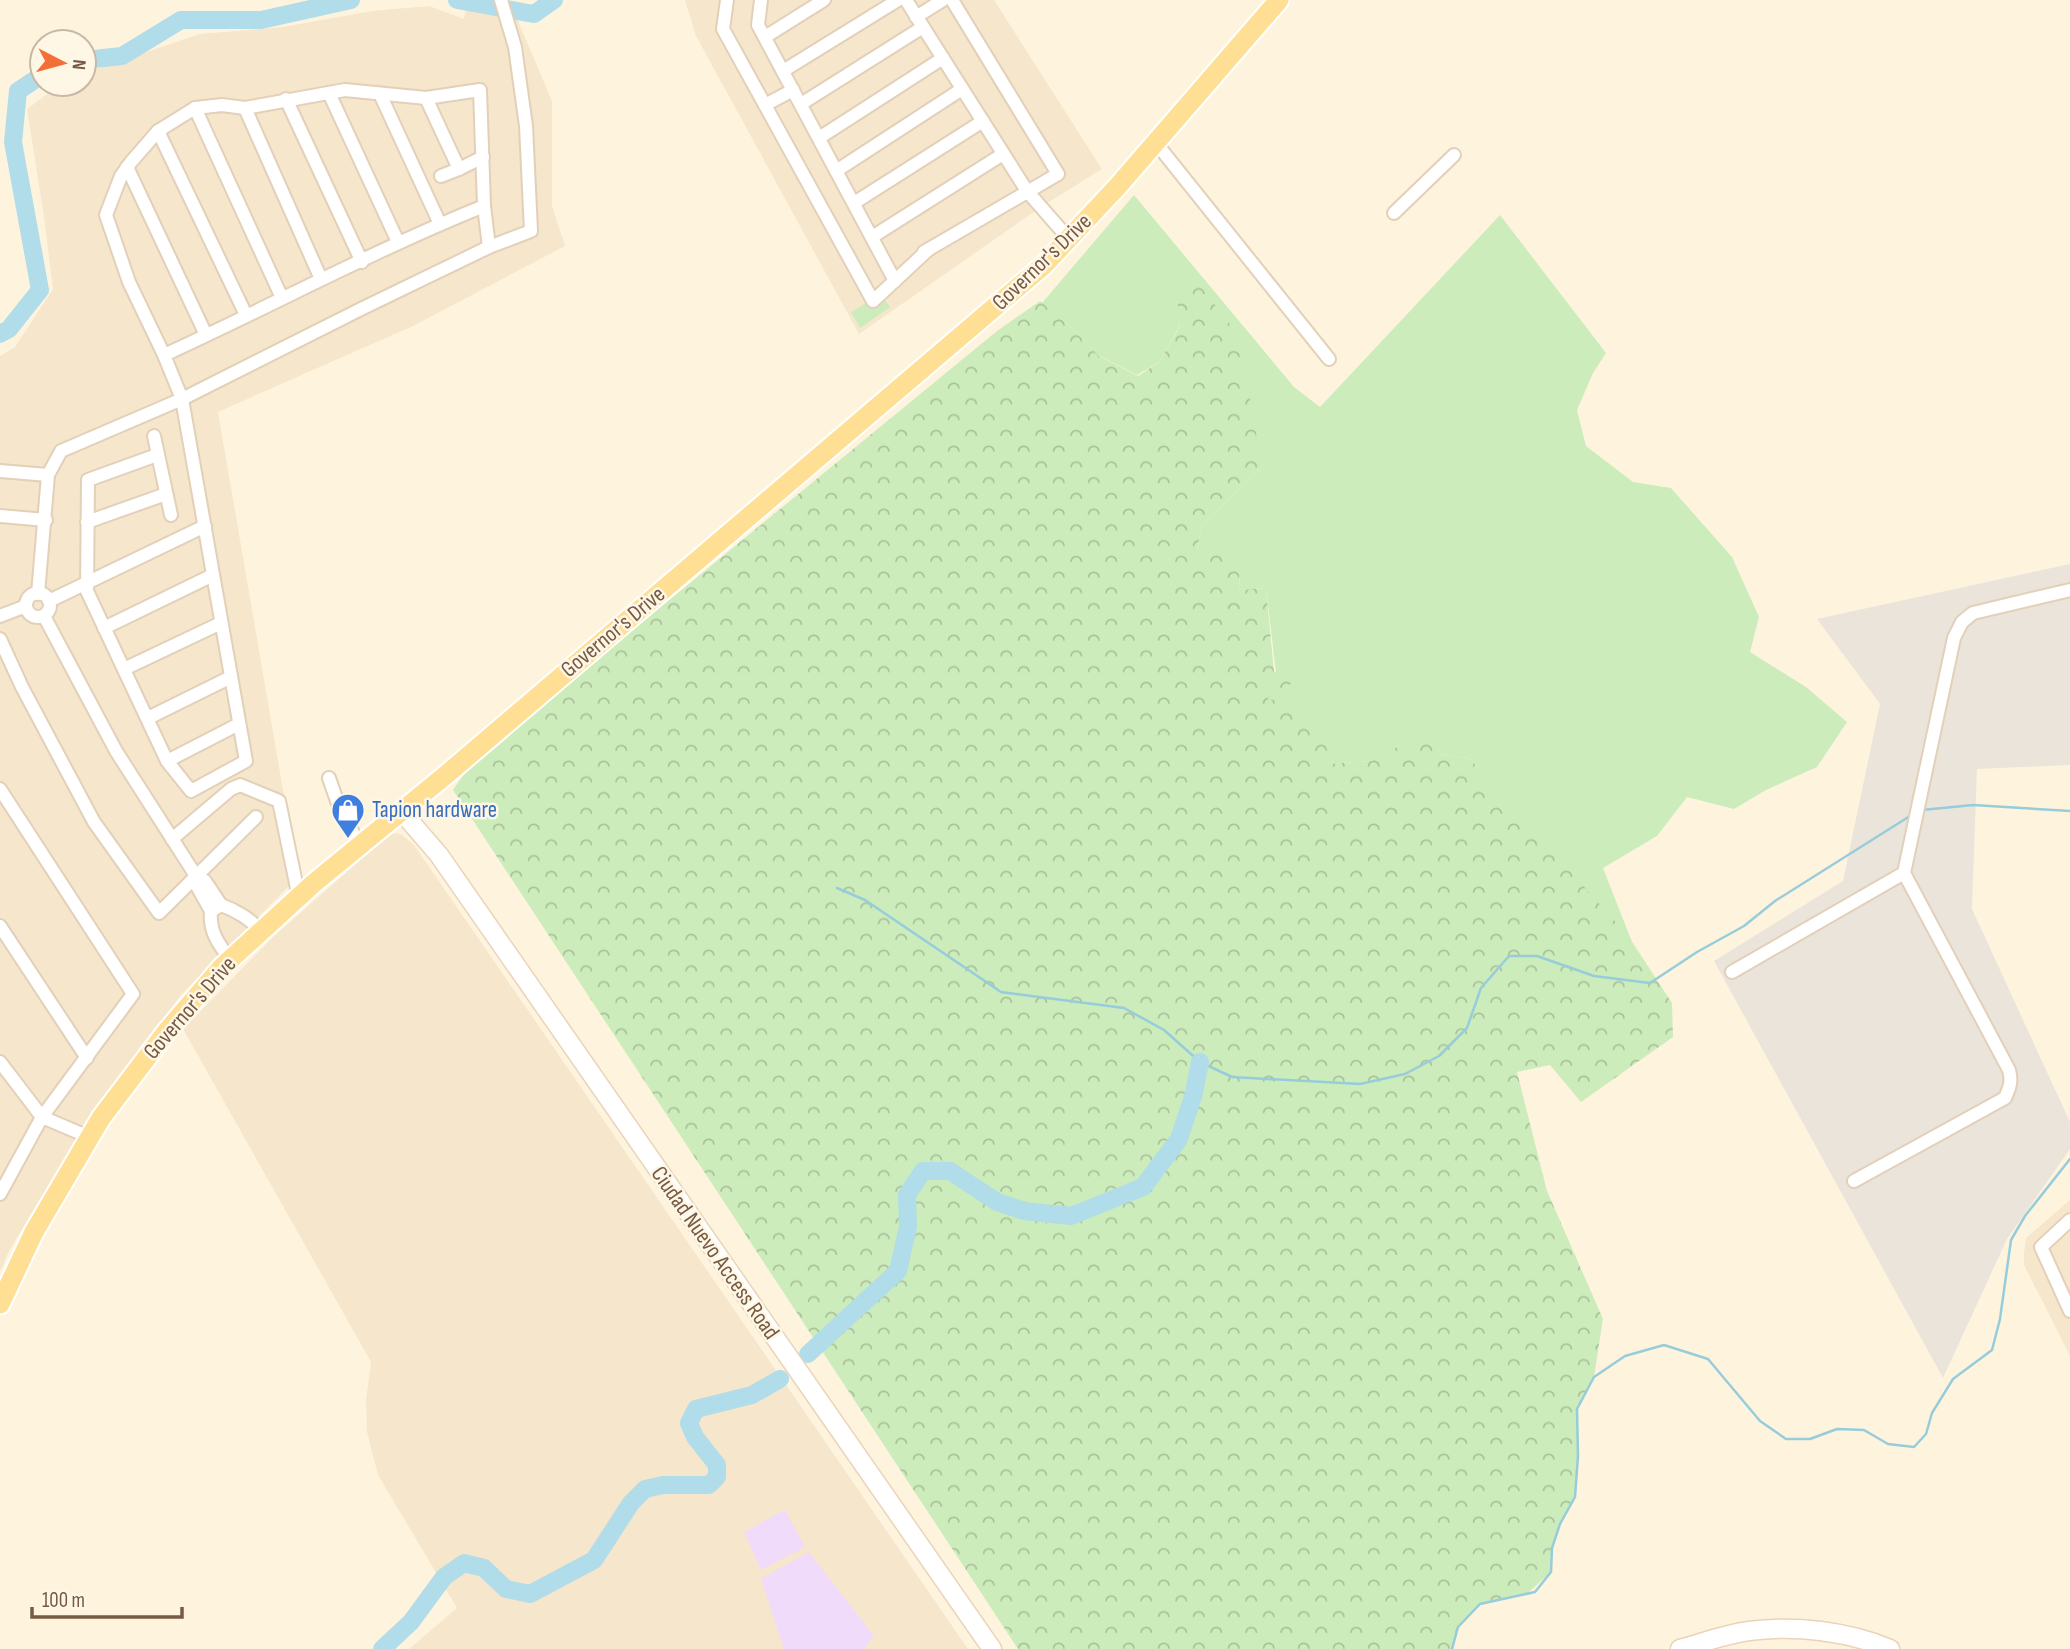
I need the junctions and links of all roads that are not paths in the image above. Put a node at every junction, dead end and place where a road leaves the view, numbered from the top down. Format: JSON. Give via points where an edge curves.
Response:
{"nodes":[{"id":1,"x":501,"y":0,"type":"edge"},
{"id":2,"x":727,"y":0,"type":"edge"},
{"id":3,"x":761,"y":0,"type":"edge"},
{"id":4,"x":824,"y":0,"type":"edge"},
{"id":5,"x":898,"y":0,"type":"edge"},
{"id":6,"x":906,"y":0,"type":"edge"},
{"id":7,"x":943,"y":0,"type":"edge"},
{"id":8,"x":952,"y":0,"type":"edge"},
{"id":9,"x":1279,"y":0,"type":"edge"},
{"id":10,"x":920,"y":22,"type":"junction"},
{"id":11,"x":765,"y":37,"type":"junction"},
{"id":12,"x":943,"y":58,"type":"junction"},
{"id":13,"x":783,"y":71,"type":"junction"},
{"id":14,"x":962,"y":89,"type":"junction"},
{"id":15,"x":793,"y":90,"type":"junction"},
{"id":16,"x":329,"y":93,"type":"junction"},
{"id":17,"x":380,"y":94,"type":"junction"},
{"id":18,"x":426,"y":98,"type":"junction"},
{"id":19,"x":286,"y":99,"type":"junction"},
{"id":20,"x":801,"y":104,"type":"junction"},
{"id":21,"x":765,"y":105,"type":"junction"},
{"id":22,"x":195,"y":108,"type":"junction"},
{"id":23,"x":245,"y":108,"type":"junction"},
{"id":24,"x":983,"y":121,"type":"junction"},
{"id":25,"x":158,"y":131,"type":"junction"},
{"id":26,"x":819,"y":138,"type":"junction"},
{"id":27,"x":1156,"y":143,"type":"junction"},
{"id":28,"x":1003,"y":154,"type":"junction"},
{"id":29,"x":1454,"y":155,"type":"dead end"},
{"id":30,"x":483,"y":157,"type":"junction"},
{"id":31,"x":127,"y":167,"type":"junction"},
{"id":32,"x":459,"y":169,"type":"junction"},
{"id":33,"x":836,"y":171,"type":"junction"},
{"id":34,"x":441,"y":176,"type":"dead end"},
{"id":35,"x":1027,"y":191,"type":"junction"},
{"id":36,"x":854,"y":203,"type":"junction"},
{"id":37,"x":484,"y":206,"type":"junction"},
{"id":38,"x":1394,"y":214,"type":"dead end"},
{"id":39,"x":440,"y":224,"type":"junction"},
{"id":40,"x":872,"y":237,"type":"junction"},
{"id":41,"x":1069,"y":239,"type":"junction"},
{"id":42,"x":398,"y":242,"type":"junction"},
{"id":43,"x":489,"y":247,"type":"junction"},
{"id":44,"x":362,"y":262,"type":"junction"},
{"id":45,"x":893,"y":276,"type":"junction"},
{"id":46,"x":321,"y":279,"type":"junction"},
{"id":47,"x":282,"y":299,"type":"junction"},
{"id":48,"x":246,"y":315,"type":"junction"},
{"id":49,"x":206,"y":335,"type":"junction"},
{"id":50,"x":164,"y":355,"type":"junction"},
{"id":51,"x":1329,"y":359,"type":"dead end"},
{"id":52,"x":182,"y":399,"type":"junction"},
{"id":53,"x":154,"y":436,"type":"dead end"},
{"id":54,"x":157,"y":455,"type":"junction"},
{"id":55,"x":0,"y":471,"type":"edge"},
{"id":56,"x":48,"y":475,"type":"junction"},
{"id":57,"x":166,"y":494,"type":"junction"},
{"id":58,"x":172,"y":515,"type":"dead end"},
{"id":59,"x":0,"y":516,"type":"edge"},
{"id":60,"x":46,"y":520,"type":"junction"},
{"id":61,"x":87,"y":522,"type":"junction"},
{"id":62,"x":205,"y":526,"type":"junction"},
{"id":63,"x":213,"y":575,"type":"junction"},
{"id":64,"x":87,"y":583,"type":"junction"},
{"id":65,"x":2070,"y":590,"type":"edge"},
{"id":66,"x":43,"y":597,"type":"junction"},
{"id":67,"x":26,"y":606,"type":"junction"},
{"id":68,"x":0,"y":616,"type":"edge"},
{"id":69,"x":44,"y":616,"type":"junction"},
{"id":70,"x":221,"y":623,"type":"junction"},
{"id":71,"x":104,"y":628,"type":"junction"},
{"id":72,"x":0,"y":639,"type":"edge"},
{"id":73,"x":124,"y":668,"type":"junction"},
{"id":74,"x":231,"y":677,"type":"junction"},
{"id":75,"x":148,"y":718,"type":"junction"},
{"id":76,"x":239,"y":724,"type":"junction"},
{"id":77,"x":167,"y":761,"type":"junction"},
{"id":78,"x":330,"y":778,"type":"dead end"},
{"id":79,"x":0,"y":789,"type":"edge"},
{"id":80,"x":406,"y":808,"type":"junction"},
{"id":81,"x":256,"y":817,"type":"dead end"},
{"id":82,"x":172,"y":839,"type":"junction"},
{"id":83,"x":360,"y":847,"type":"junction"},
{"id":84,"x":1904,"y":873,"type":"junction"},
{"id":85,"x":196,"y":876,"type":"junction"},
{"id":86,"x":299,"y":898,"type":"junction"},
{"id":87,"x":216,"y":908,"type":"junction"},
{"id":88,"x":0,"y":926,"type":"edge"},
{"id":89,"x":262,"y":931,"type":"junction"},
{"id":90,"x":231,"y":960,"type":"junction"},
{"id":91,"x":1732,"y":972,"type":"dead end"},
{"id":92,"x":87,"y":1058,"type":"junction"},
{"id":93,"x":0,"y":1062,"type":"edge"},
{"id":94,"x":42,"y":1117,"type":"junction"},
{"id":95,"x":89,"y":1138,"type":"junction"},
{"id":96,"x":1854,"y":1181,"type":"dead end"},
{"id":97,"x":0,"y":1194,"type":"edge"},
{"id":98,"x":2070,"y":1220,"type":"edge"},
{"id":99,"x":0,"y":1304,"type":"edge"},
{"id":100,"x":2070,"y":1311,"type":"edge"},
{"id":101,"x":992,"y":1649,"type":"edge"},
{"id":102,"x":1680,"y":1649,"type":"edge"},
{"id":103,"x":1890,"y":1649,"type":"edge"}],
"edges":[{"from":1,"to":43,"type":"street","via":[[515,47],[526,126],[531,230]]},
{"from":2,"to":21,"type":"street","via":[[723,29]]},
{"from":3,"to":11,"type":"street","via":[[758,25]]},
{"from":4,"to":11,"type":"street"},
{"from":5,"to":13,"type":"street"},
{"from":6,"to":10,"type":"street"},
{"from":7,"to":10,"type":"street"},
{"from":8,"to":35,"type":"street","via":[[1058,174]]},
{"from":9,"to":27,"type":"main road","name":"Governor's Drive"},
{"from":10,"to":12,"type":"street"},
{"from":10,"to":20,"type":"street"},
{"from":11,"to":13,"type":"street"},
{"from":12,"to":14,"type":"street"},
{"from":12,"to":26,"type":"street"},
{"from":13,"to":15,"type":"street"},
{"from":14,"to":24,"type":"street"},
{"from":14,"to":33,"type":"street"},
{"from":15,"to":20,"type":"street"},
{"from":15,"to":21,"type":"street"},
{"from":16,"to":17,"type":"street"},
{"from":16,"to":19,"type":"street"},
{"from":16,"to":42,"type":"street"},
{"from":17,"to":18,"type":"street"},
{"from":17,"to":39,"type":"street"},
{"from":18,"to":30,"type":"street","via":[[480,90]]},
{"from":18,"to":32,"type":"street"},
{"from":19,"to":23,"type":"street"},
{"from":19,"to":44,"type":"street"},
{"from":20,"to":26,"type":"street"},
{"from":21,"to":45,"type":"street","via":[[873,301]]},
{"from":22,"to":23,"type":"street"},
{"from":22,"to":25,"type":"street"},
{"from":22,"to":47,"type":"street"},
{"from":23,"to":46,"type":"street"},
{"from":24,"to":28,"type":"street"},
{"from":24,"to":36,"type":"street"},
{"from":25,"to":31,"type":"street"},
{"from":25,"to":48,"type":"street"},
{"from":26,"to":33,"type":"street"},
{"from":27,"to":41,"type":"main road","name":"Governor's Drive"},
{"from":27,"to":51,"type":"street"},
{"from":28,"to":35,"type":"street"},
{"from":28,"to":40,"type":"street"},
{"from":29,"to":38,"type":"street"},
{"from":30,"to":32,"type":"street"},
{"from":30,"to":37,"type":"street"},
{"from":31,"to":49,"type":"street"},
{"from":31,"to":50,"type":"street","via":[[106,215],[129,282]]},
{"from":32,"to":34,"type":"street"},
{"from":33,"to":36,"type":"street"},
{"from":35,"to":41,"type":"street"},
{"from":35,"to":45,"type":"street","via":[[929,249]]},
{"from":36,"to":40,"type":"street"},
{"from":37,"to":39,"type":"street"},
{"from":37,"to":43,"type":"street"},
{"from":39,"to":42,"type":"street"},
{"from":40,"to":45,"type":"street"},
{"from":41,"to":80,"type":"main road","name":"Governor's Drive","via":[[1019,288]]},
{"from":42,"to":44,"type":"street"},
{"from":43,"to":52,"type":"street"},
{"from":44,"to":46,"type":"street"},
{"from":46,"to":47,"type":"street"},
{"from":47,"to":48,"type":"street"},
{"from":48,"to":49,"type":"street"},
{"from":49,"to":50,"type":"street"},
{"from":50,"to":52,"type":"street"},
{"from":52,"to":56,"type":"street","via":[[61,452]]},
{"from":52,"to":62,"type":"street"},
{"from":53,"to":54,"type":"street"},
{"from":54,"to":57,"type":"street"},
{"from":54,"to":61,"type":"street","via":[[88,480]]},
{"from":55,"to":56,"type":"street"},
{"from":56,"to":60,"type":"street"},
{"from":57,"to":58,"type":"street"},
{"from":57,"to":61,"type":"street"},
{"from":59,"to":60,"type":"street"},
{"from":60,"to":66,"type":"street"},
{"from":61,"to":64,"type":"street"},
{"from":62,"to":63,"type":"street"},
{"from":62,"to":64,"type":"street"},
{"from":63,"to":70,"type":"street"},
{"from":63,"to":71,"type":"street"},
{"from":64,"to":66,"type":"street"},
{"from":64,"to":71,"type":"street"},
{"from":65,"to":84,"type":"street","via":[[1973,612],[1962,622],[1954,638]]},
{"from":66,"to":67,"type":"street","via":[[28,598]]},
{"from":66,"to":69,"type":"street","via":[[49,610]]},
{"from":67,"to":68,"type":"street"},
{"from":67,"to":69,"type":"street","via":[[32,616]]},
{"from":69,"to":82,"type":"street","via":[[116,751]]},
{"from":70,"to":73,"type":"street"},
{"from":70,"to":74,"type":"street"},
{"from":71,"to":73,"type":"street"},
{"from":72,"to":85,"type":"street","via":[[94,822],[159,913]]},
{"from":73,"to":75,"type":"street"},
{"from":74,"to":75,"type":"street"},
{"from":74,"to":76,"type":"street"},
{"from":75,"to":77,"type":"street"},
{"from":76,"to":77,"type":"street"},
{"from":76,"to":77,"type":"street","via":[[246,761],[191,791]]},
{"from":78,"to":83,"type":"street"},
{"from":79,"to":92,"type":"street","via":[[133,994]]},
{"from":80,"to":83,"type":"main road","name":"Governor's Drive"},
{"from":80,"to":101,"type":"street","name":"Ciudad Nuevo Access Road"},
{"from":81,"to":85,"type":"street"},
{"from":82,"to":85,"type":"street"},
{"from":82,"to":86,"type":"street","via":[[240,785],[279,801]]},
{"from":83,"to":86,"type":"main road","name":"Governor's Drive"},
{"from":84,"to":91,"type":"street"},
{"from":84,"to":96,"type":"street","via":[[2011,1080],[2005,1098]]},
{"from":85,"to":87,"type":"street","via":[[205,881]]},
{"from":86,"to":89,"type":"main road","name":"Governor's Drive"},
{"from":87,"to":89,"type":"street","via":[[246,916]]},
{"from":87,"to":90,"type":"street","via":[[210,926]]},
{"from":88,"to":92,"type":"street"},
{"from":89,"to":90,"type":"main road","name":"Governor's Drive"},
{"from":90,"to":95,"type":"main road","name":"Governor's Drive","via":[[159,1041]]},
{"from":92,"to":94,"type":"street"},
{"from":93,"to":94,"type":"street"},
{"from":94,"to":95,"type":"street"},
{"from":94,"to":97,"type":"street"},
{"from":95,"to":99,"type":"main road","name":"Governor's Drive","via":[[34,1232]]},
{"from":98,"to":100,"type":"street","via":[[2041,1247]]},
{"from":102,"to":103,"type":"street","via":[[1747,1631],[1773,1630],[1842,1635]]}]}
